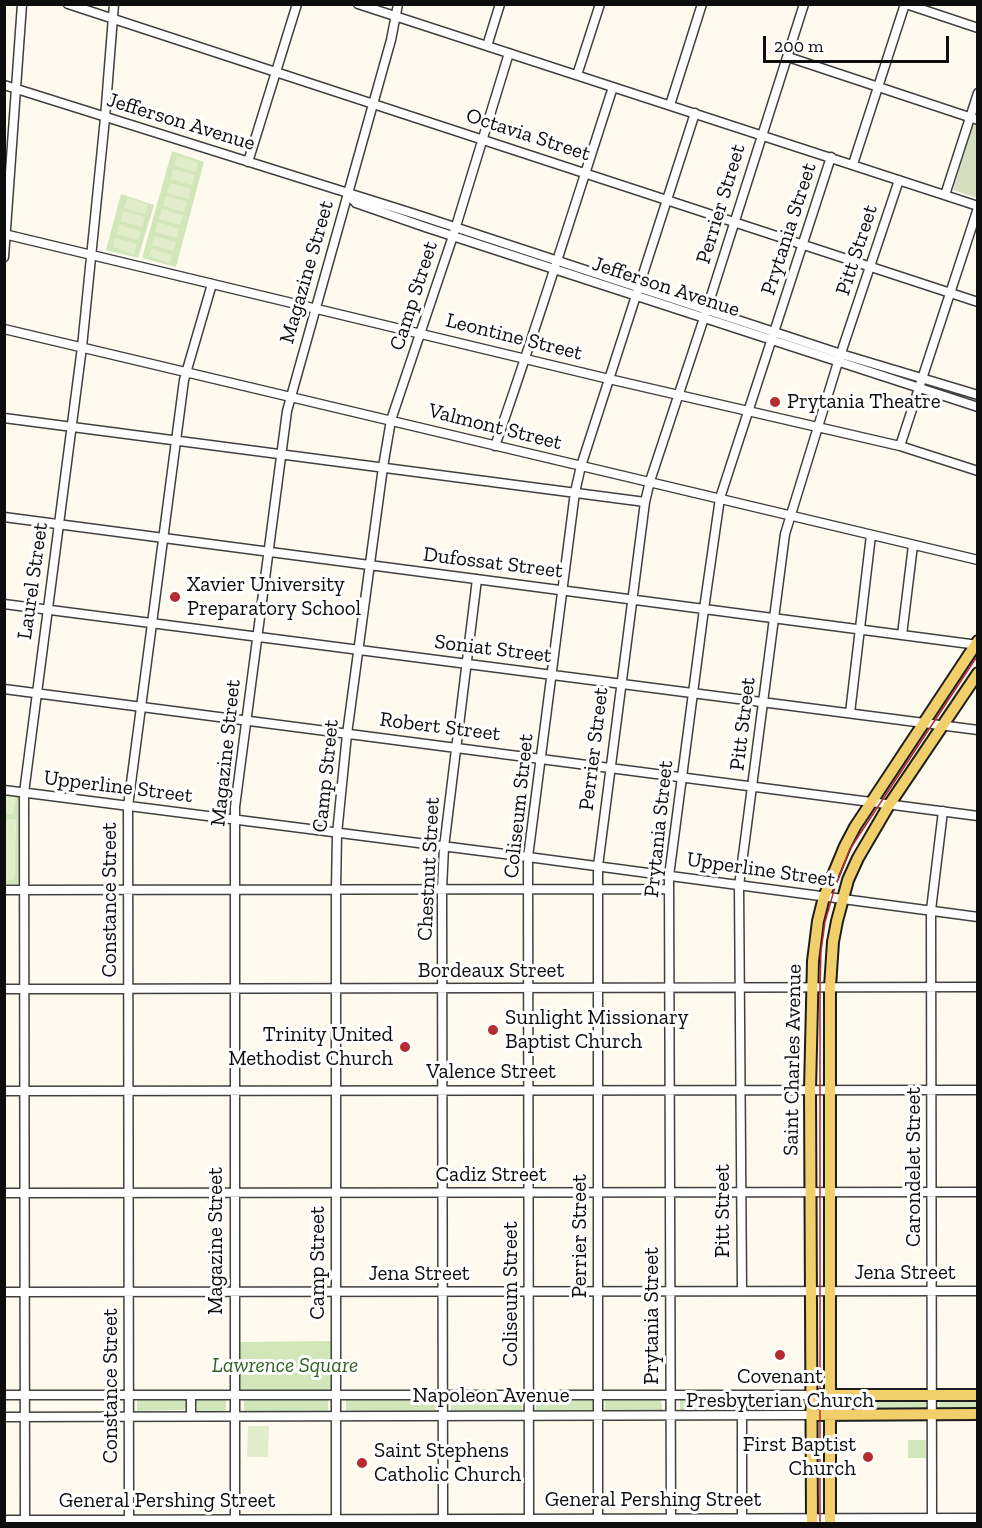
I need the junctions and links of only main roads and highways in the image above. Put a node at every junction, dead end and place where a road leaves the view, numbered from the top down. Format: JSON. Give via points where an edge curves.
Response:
{"nodes":[{"id":1,"x":977,"y":644,"type":"edge"},
{"id":2,"x":978,"y":673,"type":"edge"},
{"id":3,"x":812,"y":1395,"type":"junction"},
{"id":4,"x":830,"y":1395,"type":"junction"},
{"id":5,"x":978,"y":1395,"type":"edge"},
{"id":6,"x":978,"y":1414,"type":"edge"},
{"id":7,"x":812,"y":1415,"type":"junction"},
{"id":8,"x":830,"y":1415,"type":"junction"},
{"id":9,"x":812,"y":1485,"type":"junction"},
{"id":10,"x":830,"y":1486,"type":"junction"},
{"id":11,"x":812,"y":1521,"type":"edge"},
{"id":12,"x":830,"y":1521,"type":"edge"}],
"edges":[{"from":1,"to":3,"type":"main road","name":"Saint Charles Avenue","via":[[845,846],[818,921],[810,1090]]},
{"from":2,"to":4,"type":"main road","name":"Saint Charles Avenue","via":[[889,804],[858,858],[842,899],[833,942]]},
{"from":3,"to":4,"type":"main road","name":"Napoleon Avenue"},
{"from":3,"to":7,"type":"main road","name":"Saint Charles Avenue"},
{"from":4,"to":5,"type":"main road","name":"Napoleon Avenue"},
{"from":4,"to":8,"type":"main road","name":"Saint Charles Avenue"},
{"from":6,"to":8,"type":"main road","name":"Napoleon Avenue"},
{"from":7,"to":8,"type":"main road","name":"Napoleon Avenue"},
{"from":7,"to":9,"type":"main road","name":"Saint Charles Avenue"},
{"from":8,"to":10,"type":"main road","name":"Saint Charles Avenue"},
{"from":9,"to":10,"type":"main road"},
{"from":9,"to":11,"type":"main road","name":"Saint Charles Avenue"},
{"from":10,"to":12,"type":"main road","name":"Saint Charles Avenue"}]}
